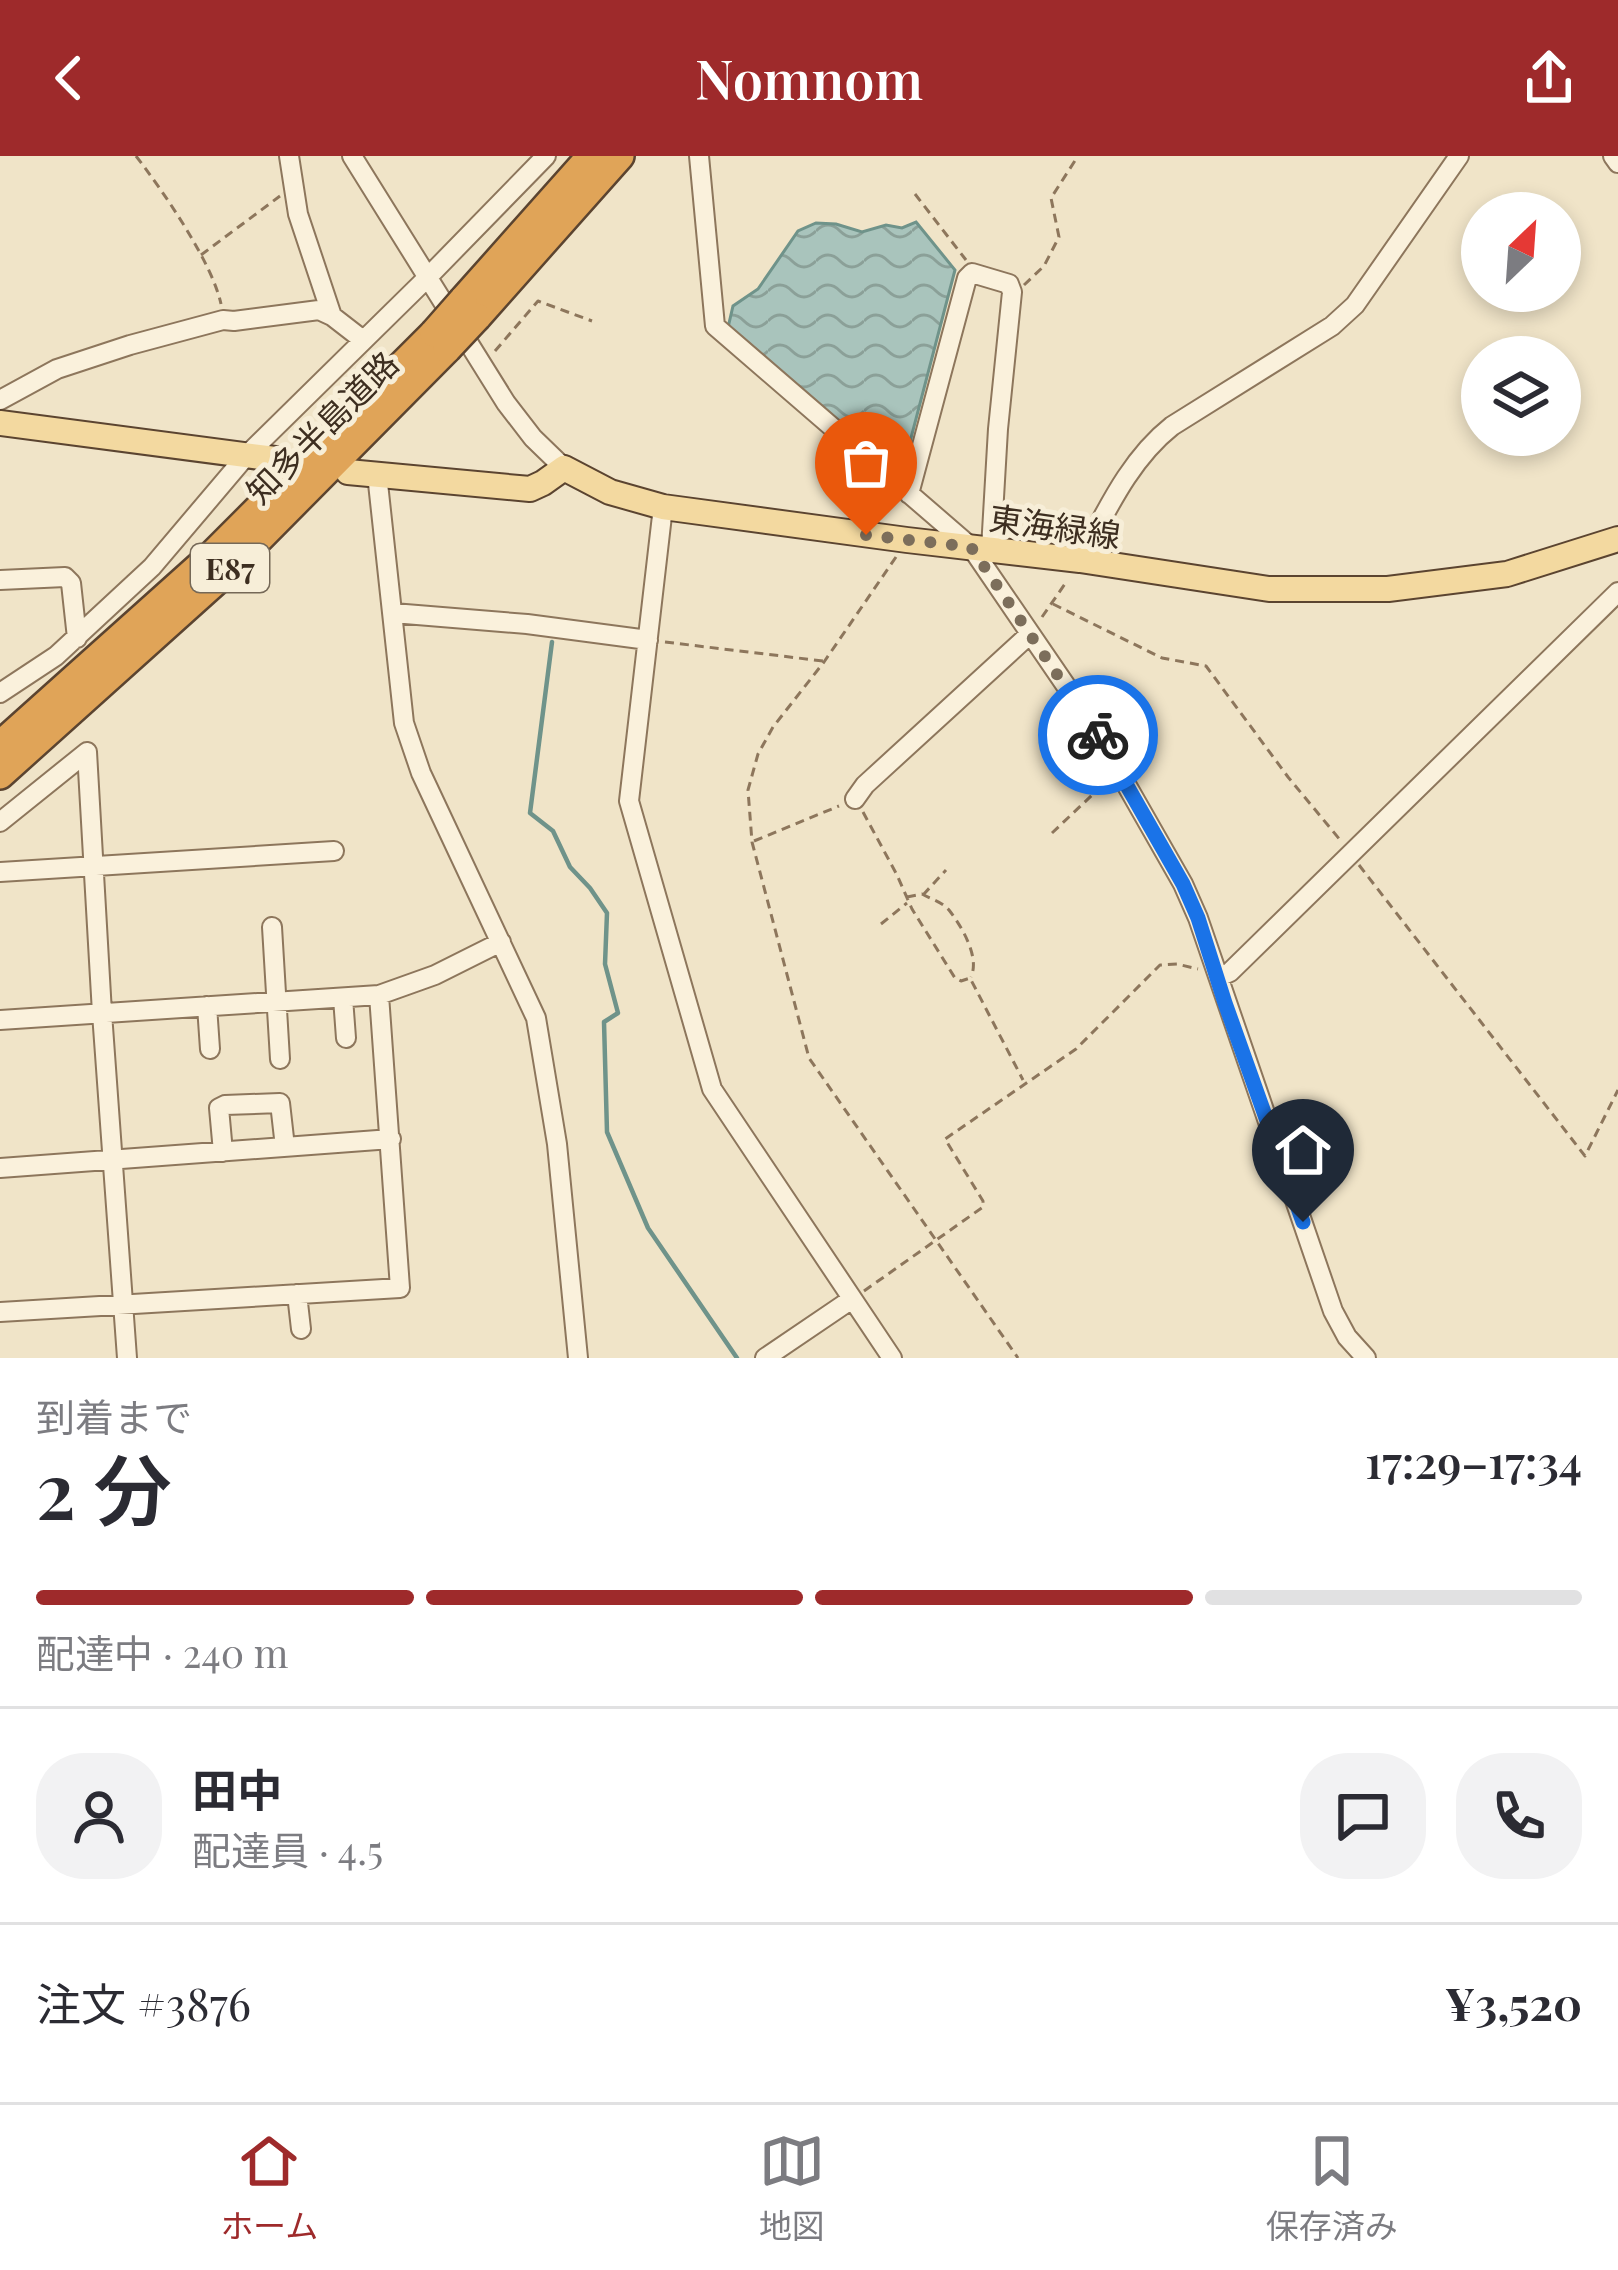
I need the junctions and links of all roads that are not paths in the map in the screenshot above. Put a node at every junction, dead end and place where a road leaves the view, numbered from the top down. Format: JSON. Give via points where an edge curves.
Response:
{"nodes":[{"id":1,"x":289,"y":156,"type":"edge"},
{"id":2,"x":352,"y":156,"type":"edge"},
{"id":3,"x":546,"y":156,"type":"edge"},
{"id":4,"x":591,"y":156,"type":"edge"},
{"id":5,"x":620,"y":156,"type":"edge"},
{"id":6,"x":699,"y":156,"type":"edge"},
{"id":7,"x":1459,"y":156,"type":"edge"},
{"id":8,"x":428,"y":278,"type":"junction"},
{"id":9,"x":470,"y":309,"type":"junction"},
{"id":10,"x":332,"y":316,"type":"junction"},
{"id":11,"x":363,"y":340,"type":"junction"},
{"id":12,"x":441,"y":341,"type":"junction"},
{"id":13,"x":0,"y":400,"type":"edge"},
{"id":14,"x":0,"y":423,"type":"edge"},
{"id":15,"x":246,"y":456,"type":"junction"},
{"id":16,"x":275,"y":459,"type":"dead end"},
{"id":17,"x":564,"y":468,"type":"junction"},
{"id":18,"x":348,"y":472,"type":"dead end"},
{"id":19,"x":377,"y":474,"type":"junction"},
{"id":20,"x":909,"y":494,"type":"junction"},
{"id":21,"x":663,"y":507,"type":"junction"},
{"id":22,"x":1618,"y":538,"type":"edge"},
{"id":23,"x":981,"y":548,"type":"junction"},
{"id":24,"x":1080,"y":560,"type":"junction"},
{"id":25,"x":0,"y":580,"type":"edge"},
{"id":26,"x":1618,"y":592,"type":"edge"},
{"id":27,"x":393,"y":613,"type":"junction"},
{"id":28,"x":1029,"y":633,"type":"junction"},
{"id":29,"x":77,"y":638,"type":"junction"},
{"id":30,"x":648,"y":640,"type":"junction"},
{"id":31,"x":0,"y":693,"type":"edge"},
{"id":32,"x":0,"y":745,"type":"edge"},
{"id":33,"x":0,"y":775,"type":"edge"},
{"id":34,"x":855,"y":799,"type":"road end"},
{"id":35,"x":0,"y":822,"type":"edge"},
{"id":36,"x":334,"y":851,"type":"dead end"},
{"id":37,"x":93,"y":867,"type":"junction"},
{"id":38,"x":0,"y":872,"type":"edge"},
{"id":39,"x":272,"y":927,"type":"dead end"},
{"id":40,"x":501,"y":942,"type":"junction"},
{"id":41,"x":1219,"y":977,"type":"junction"},
{"id":42,"x":379,"y":995,"type":"junction"},
{"id":43,"x":343,"y":998,"type":"junction"},
{"id":44,"x":277,"y":1002,"type":"junction"},
{"id":45,"x":207,"y":1006,"type":"junction"},
{"id":46,"x":101,"y":1013,"type":"junction"},
{"id":47,"x":0,"y":1020,"type":"edge"},
{"id":48,"x":346,"y":1038,"type":"dead end"},
{"id":49,"x":210,"y":1048,"type":"dead end"},
{"id":50,"x":280,"y":1060,"type":"dead end"},
{"id":51,"x":391,"y":1139,"type":"junction"},
{"id":52,"x":285,"y":1147,"type":"junction"},
{"id":53,"x":223,"y":1152,"type":"junction"},
{"id":54,"x":114,"y":1160,"type":"junction"},
{"id":55,"x":0,"y":1168,"type":"edge"},
{"id":56,"x":296,"y":1294,"type":"junction"},
{"id":57,"x":852,"y":1299,"type":"junction"},
{"id":58,"x":123,"y":1304,"type":"junction"},
{"id":59,"x":0,"y":1312,"type":"edge"},
{"id":60,"x":301,"y":1329,"type":"dead end"},
{"id":61,"x":127,"y":1358,"type":"edge"},
{"id":62,"x":578,"y":1358,"type":"edge"},
{"id":63,"x":765,"y":1358,"type":"edge"},
{"id":64,"x":892,"y":1358,"type":"edge"},
{"id":65,"x":1366,"y":1358,"type":"edge"}],
"edges":[{"from":1,"to":10,"type":"street","via":[[298,214]]},
{"from":2,"to":8,"type":"street"},
{"from":3,"to":8,"type":"street"},
{"from":4,"to":9,"type":"highway","name":"知多半島道路","number":"E87"},
{"from":5,"to":9,"type":"highway","name":"知多半島道路","number":"E87"},
{"from":6,"to":20,"type":"street","via":[[715,326]]},
{"from":7,"to":24,"type":"street","via":[[1355,305],[1151,442]]},
{"from":8,"to":11,"type":"street"},
{"from":8,"to":17,"type":"street","via":[[519,420]]},
{"from":9,"to":12,"type":"highway","name":"知多半島道路","number":"E87","bridge":true},
{"from":10,"to":11,"type":"street"},
{"from":10,"to":13,"type":"street","via":[[319,310],[228,321],[130,345],[57,369]]},
{"from":11,"to":15,"type":"street"},
{"from":12,"to":32,"type":"highway","name":"知多半島道路","number":"E87"},
{"from":12,"to":33,"type":"highway","name":"知多半島道路","number":"E87","via":[[226,572]]},
{"from":14,"to":15,"type":"main road"},
{"from":15,"to":16,"type":"main road"},
{"from":15,"to":29,"type":"street","via":[[152,567]]},
{"from":17,"to":19,"type":"main road","via":[[530,489]]},
{"from":17,"to":21,"type":"main road","name":"東海緑線"},
{"from":18,"to":19,"type":"main road"},
{"from":19,"to":27,"type":"street"},
{"from":20,"to":23,"type":"street"},
{"from":20,"to":23,"type":"street","via":[[967,278],[972,272],[1009,284],[994,485]]},
{"from":21,"to":23,"type":"main road","name":"東海緑線"},
{"from":21,"to":30,"type":"street"},
{"from":22,"to":24,"type":"main road","name":"東海緑線","via":[[1507,574],[1388,590],[1269,589]]},
{"from":23,"to":24,"type":"main road","name":"東海緑線"},
{"from":23,"to":28,"type":"street"},
{"from":25,"to":29,"type":"street","via":[[64,577]]},
{"from":26,"to":41,"type":"street"},
{"from":27,"to":30,"type":"street"},
{"from":27,"to":40,"type":"street","via":[[404,723]]},
{"from":28,"to":34,"type":"street"},
{"from":28,"to":41,"type":"street","via":[[1183,884]]},
{"from":29,"to":31,"type":"street"},
{"from":30,"to":57,"type":"street","via":[[629,802],[712,1089]]},
{"from":35,"to":37,"type":"street","via":[[87,752]]},
{"from":36,"to":37,"type":"street"},
{"from":37,"to":38,"type":"street"},
{"from":37,"to":46,"type":"street"},
{"from":39,"to":44,"type":"street"},
{"from":40,"to":42,"type":"street"},
{"from":40,"to":62,"type":"street","via":[[543,1050]]},
{"from":41,"to":65,"type":"street","via":[[1333,1311]]},
{"from":42,"to":43,"type":"street"},
{"from":42,"to":51,"type":"street"},
{"from":43,"to":44,"type":"street"},
{"from":43,"to":48,"type":"street"},
{"from":44,"to":45,"type":"street"},
{"from":44,"to":50,"type":"street"},
{"from":45,"to":46,"type":"street"},
{"from":45,"to":49,"type":"street"},
{"from":46,"to":47,"type":"street"},
{"from":46,"to":54,"type":"street"},
{"from":51,"to":52,"type":"street"},
{"from":51,"to":56,"type":"street","via":[[400,1288]]},
{"from":52,"to":53,"type":"street"},
{"from":52,"to":53,"type":"street","via":[[280,1103],[225,1105]]},
{"from":53,"to":54,"type":"street"},
{"from":54,"to":55,"type":"street"},
{"from":54,"to":58,"type":"street"},
{"from":56,"to":58,"type":"street"},
{"from":56,"to":60,"type":"street"},
{"from":57,"to":63,"type":"street"},
{"from":57,"to":64,"type":"street"},
{"from":58,"to":59,"type":"street"},
{"from":58,"to":61,"type":"street"}]}
